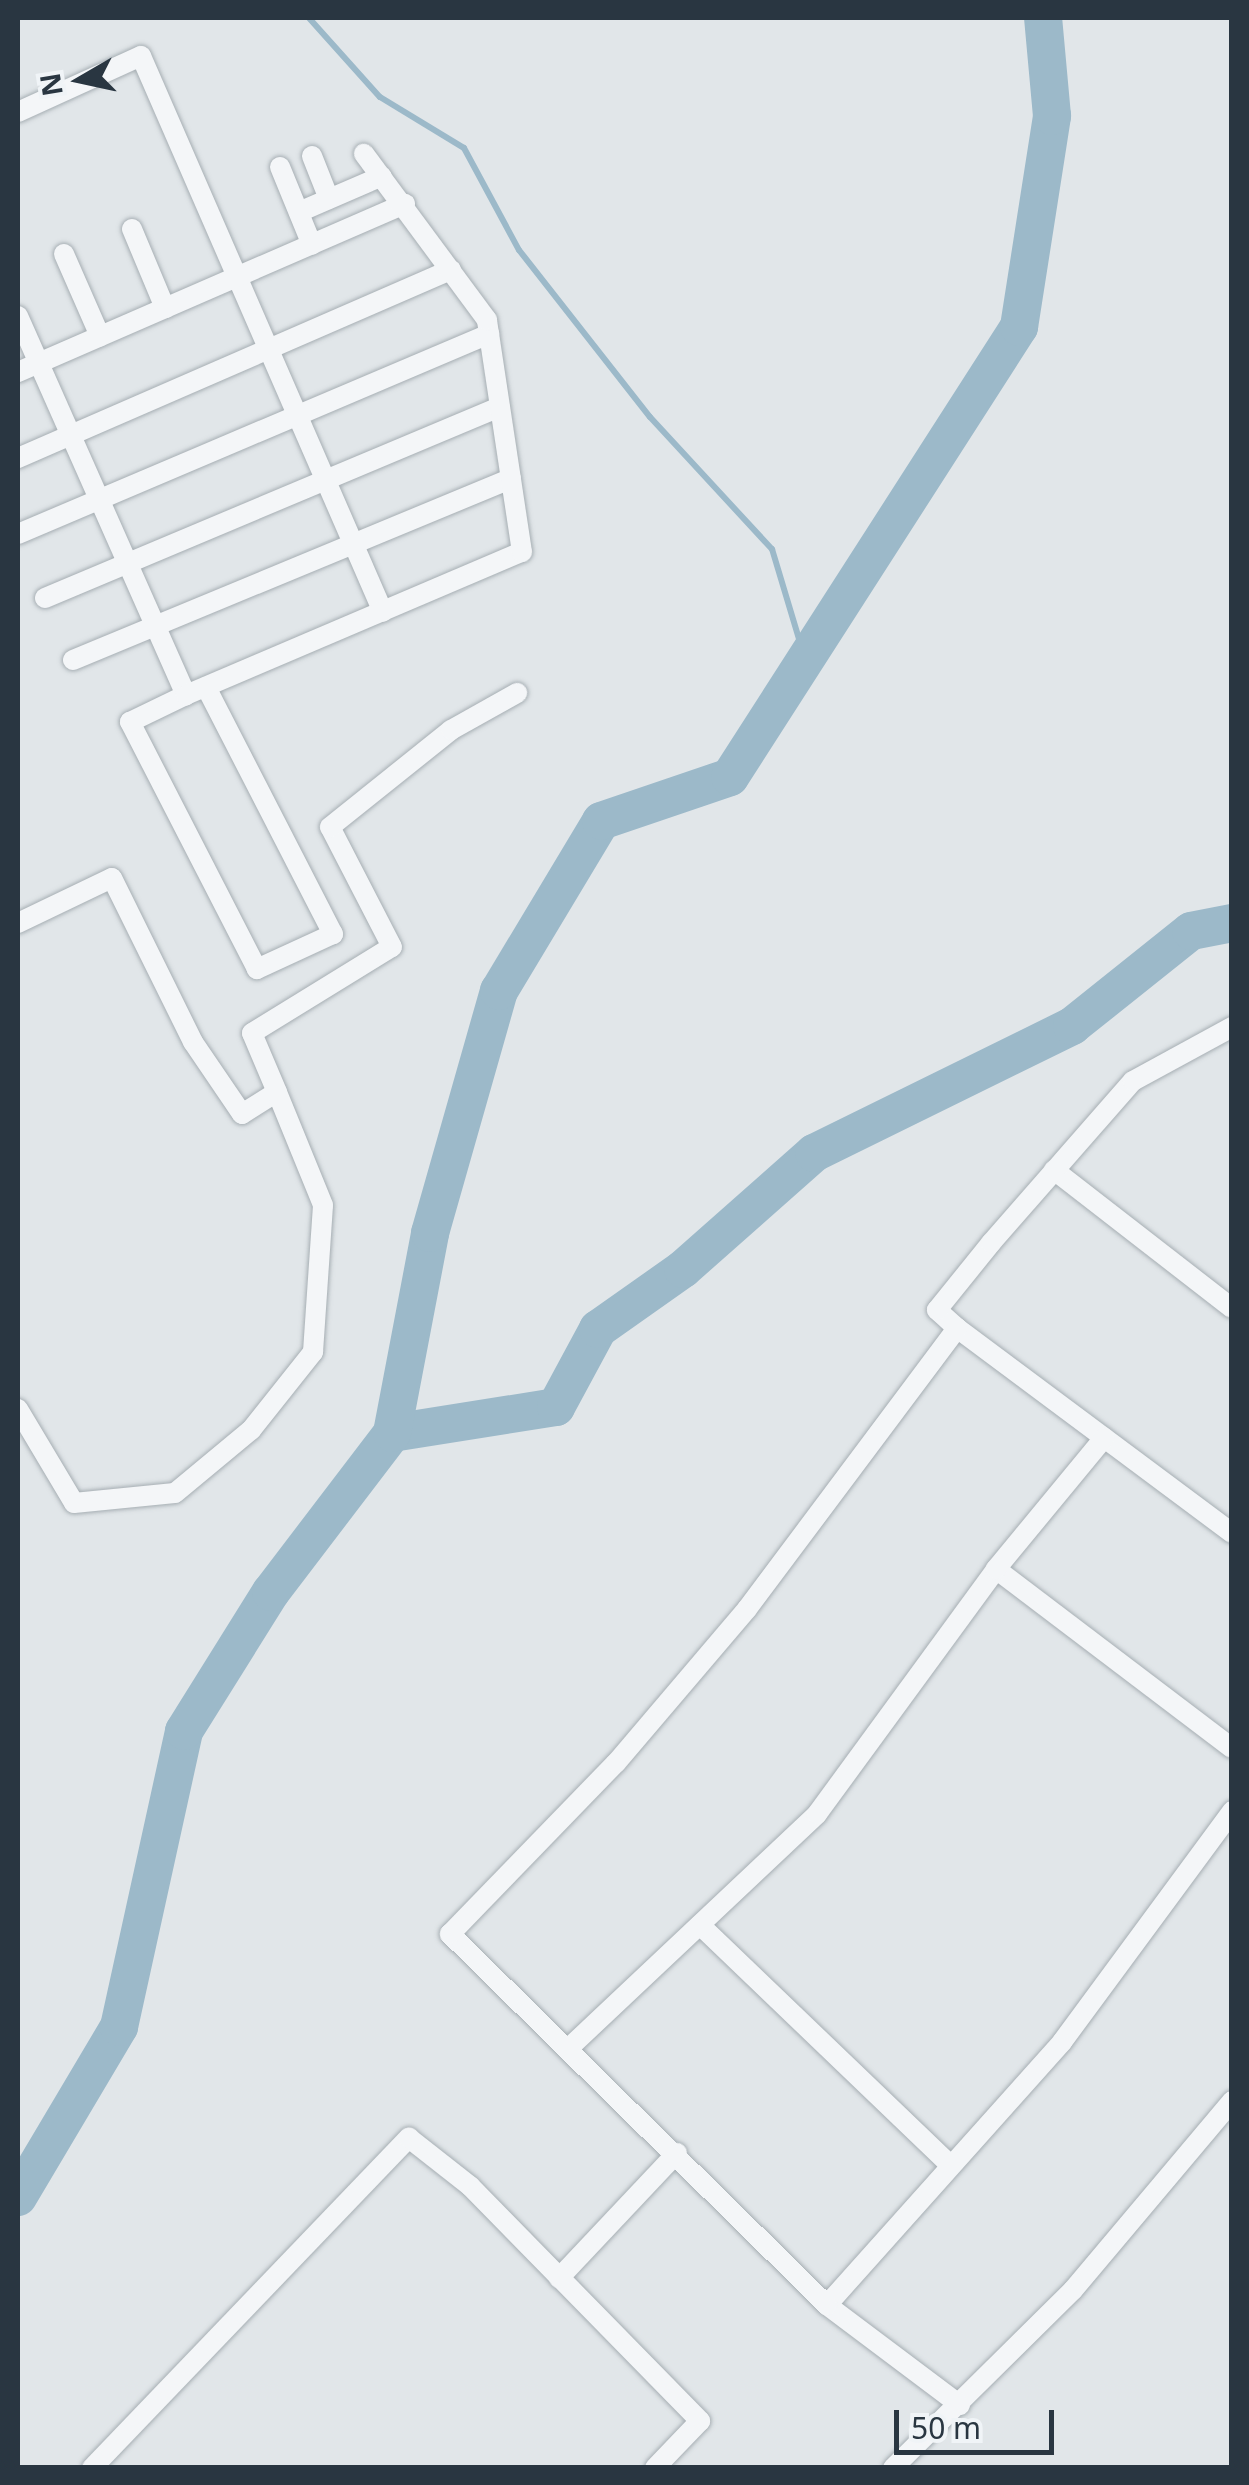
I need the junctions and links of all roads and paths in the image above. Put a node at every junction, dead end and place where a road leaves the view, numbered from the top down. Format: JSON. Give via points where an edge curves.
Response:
{"nodes":[{"id":1,"x":18,"y":112,"type":"edge"},
{"id":2,"x":364,"y":154,"type":"dead end"},
{"id":3,"x":312,"y":156,"type":"dead end"},
{"id":4,"x":280,"y":167,"type":"dead end"},
{"id":5,"x":382,"y":176,"type":"junction"},
{"id":6,"x":329,"y":199,"type":"junction"},
{"id":7,"x":405,"y":204,"type":"junction"},
{"id":8,"x":299,"y":212,"type":"junction"},
{"id":9,"x":132,"y":228,"type":"dead end"},
{"id":10,"x":312,"y":244,"type":"junction"},
{"id":11,"x":64,"y":254,"type":"dead end"},
{"id":12,"x":451,"y":270,"type":"junction"},
{"id":13,"x":240,"y":276,"type":"junction"},
{"id":14,"x":165,"y":308,"type":"junction"},
{"id":15,"x":18,"y":316,"type":"edge"},
{"id":16,"x":489,"y":334,"type":"junction"},
{"id":17,"x":100,"y":336,"type":"junction"},
{"id":18,"x":270,"y":348,"type":"junction"},
{"id":19,"x":38,"y":363,"type":"junction"},
{"id":20,"x":18,"y":372,"type":"edge"},
{"id":21,"x":500,"y":407,"type":"junction"},
{"id":22,"x":298,"y":414,"type":"junction"},
{"id":23,"x":70,"y":435,"type":"junction"},
{"id":24,"x":18,"y":458,"type":"edge"},
{"id":25,"x":511,"y":479,"type":"junction"},
{"id":26,"x":326,"y":480,"type":"junction"},
{"id":27,"x":99,"y":500,"type":"junction"},
{"id":28,"x":18,"y":534,"type":"edge"},
{"id":29,"x":354,"y":544,"type":"junction"},
{"id":30,"x":128,"y":563,"type":"junction"},
{"id":31,"x":45,"y":598,"type":"dead end"},
{"id":32,"x":383,"y":612,"type":"junction"},
{"id":33,"x":156,"y":626,"type":"junction"},
{"id":34,"x":73,"y":660,"type":"dead end"},
{"id":35,"x":196,"y":691,"type":"junction"},
{"id":36,"x":517,"y":693,"type":"dead end"},
{"id":37,"x":18,"y":923,"type":"edge"},
{"id":38,"x":1232,"y":1027,"type":"edge"},
{"id":39,"x":276,"y":1092,"type":"junction"},
{"id":40,"x":1054,"y":1170,"type":"junction"},
{"id":41,"x":1232,"y":1308,"type":"edge"},
{"id":42,"x":956,"y":1328,"type":"junction"},
{"id":43,"x":18,"y":1409,"type":"edge"},
{"id":44,"x":1104,"y":1438,"type":"junction"},
{"id":45,"x":1232,"y":1533,"type":"edge"},
{"id":46,"x":996,"y":1568,"type":"junction"},
{"id":47,"x":1232,"y":1748,"type":"edge"},
{"id":48,"x":1232,"y":1812,"type":"edge"},
{"id":49,"x":700,"y":1925,"type":"junction"},
{"id":50,"x":571,"y":2046,"type":"junction"},
{"id":51,"x":1231,"y":2103,"type":"edge"},
{"id":52,"x":677,"y":2153,"type":"junction"},
{"id":53,"x":950,"y":2164,"type":"junction"},
{"id":54,"x":559,"y":2278,"type":"junction"},
{"id":55,"x":827,"y":2305,"type":"junction"},
{"id":56,"x":960,"y":2405,"type":"junction"},
{"id":57,"x":92,"y":2468,"type":"edge"},
{"id":58,"x":655,"y":2468,"type":"edge"},
{"id":59,"x":893,"y":2468,"type":"edge"}],
"edges":[{"from":1,"to":13,"type":"street","via":[[141,56]]},
{"from":2,"to":5,"type":"street"},
{"from":3,"to":6,"type":"street"},
{"from":4,"to":8,"type":"street"},
{"from":5,"to":6,"type":"street"},
{"from":5,"to":7,"type":"street"},
{"from":6,"to":8,"type":"street"},
{"from":7,"to":10,"type":"street"},
{"from":7,"to":12,"type":"street"},
{"from":8,"to":10,"type":"street"},
{"from":9,"to":14,"type":"street"},
{"from":10,"to":13,"type":"street"},
{"from":11,"to":17,"type":"street"},
{"from":12,"to":16,"type":"street","via":[[487,320]]},
{"from":12,"to":18,"type":"street"},
{"from":13,"to":14,"type":"street"},
{"from":13,"to":18,"type":"street"},
{"from":14,"to":17,"type":"street"},
{"from":15,"to":19,"type":"street"},
{"from":16,"to":21,"type":"street"},
{"from":16,"to":22,"type":"street"},
{"from":17,"to":19,"type":"street"},
{"from":18,"to":22,"type":"street"},
{"from":18,"to":23,"type":"street"},
{"from":19,"to":20,"type":"street"},
{"from":19,"to":23,"type":"street"},
{"from":21,"to":25,"type":"street"},
{"from":21,"to":26,"type":"street"},
{"from":22,"to":26,"type":"street"},
{"from":22,"to":27,"type":"street"},
{"from":23,"to":24,"type":"street"},
{"from":23,"to":27,"type":"street"},
{"from":25,"to":29,"type":"street"},
{"from":25,"to":32,"type":"street","via":[[522,552]]},
{"from":26,"to":29,"type":"street"},
{"from":26,"to":30,"type":"street"},
{"from":27,"to":28,"type":"street"},
{"from":27,"to":30,"type":"street"},
{"from":29,"to":32,"type":"street"},
{"from":29,"to":33,"type":"street"},
{"from":30,"to":31,"type":"street"},
{"from":30,"to":33,"type":"street"},
{"from":32,"to":35,"type":"street"},
{"from":33,"to":34,"type":"street"},
{"from":33,"to":35,"type":"street"},
{"from":35,"to":35,"type":"street","via":[[130,722],[258,969],[333,934]]},
{"from":36,"to":39,"type":"street","via":[[451,730],[330,827],[392,946],[252,1032]]},
{"from":37,"to":39,"type":"street","via":[[112,878],[193,1042],[242,1114]]},
{"from":38,"to":40,"type":"street","via":[[1133,1082]]},
{"from":39,"to":43,"type":"street","via":[[323,1205],[313,1352],[252,1430],[176,1493],[74,1502]]},
{"from":40,"to":41,"type":"street"},
{"from":40,"to":42,"type":"street","via":[[937,1310]]},
{"from":42,"to":44,"type":"street"},
{"from":42,"to":50,"type":"street","via":[[692,1678],[450,1934]]},
{"from":44,"to":45,"type":"street"},
{"from":44,"to":46,"type":"street"},
{"from":46,"to":47,"type":"street"},
{"from":46,"to":49,"type":"street","via":[[817,1814]]},
{"from":48,"to":53,"type":"street","via":[[1062,2042]]},
{"from":49,"to":50,"type":"street"},
{"from":49,"to":53,"type":"street"},
{"from":50,"to":52,"type":"street"},
{"from":51,"to":56,"type":"street","via":[[1074,2290]]},
{"from":52,"to":54,"type":"street"},
{"from":52,"to":55,"type":"street"},
{"from":53,"to":55,"type":"street"},
{"from":54,"to":57,"type":"street","via":[[470,2186],[408,2138]]},
{"from":54,"to":58,"type":"street","via":[[700,2421]]},
{"from":55,"to":56,"type":"street"},
{"from":56,"to":59,"type":"street"}]}
